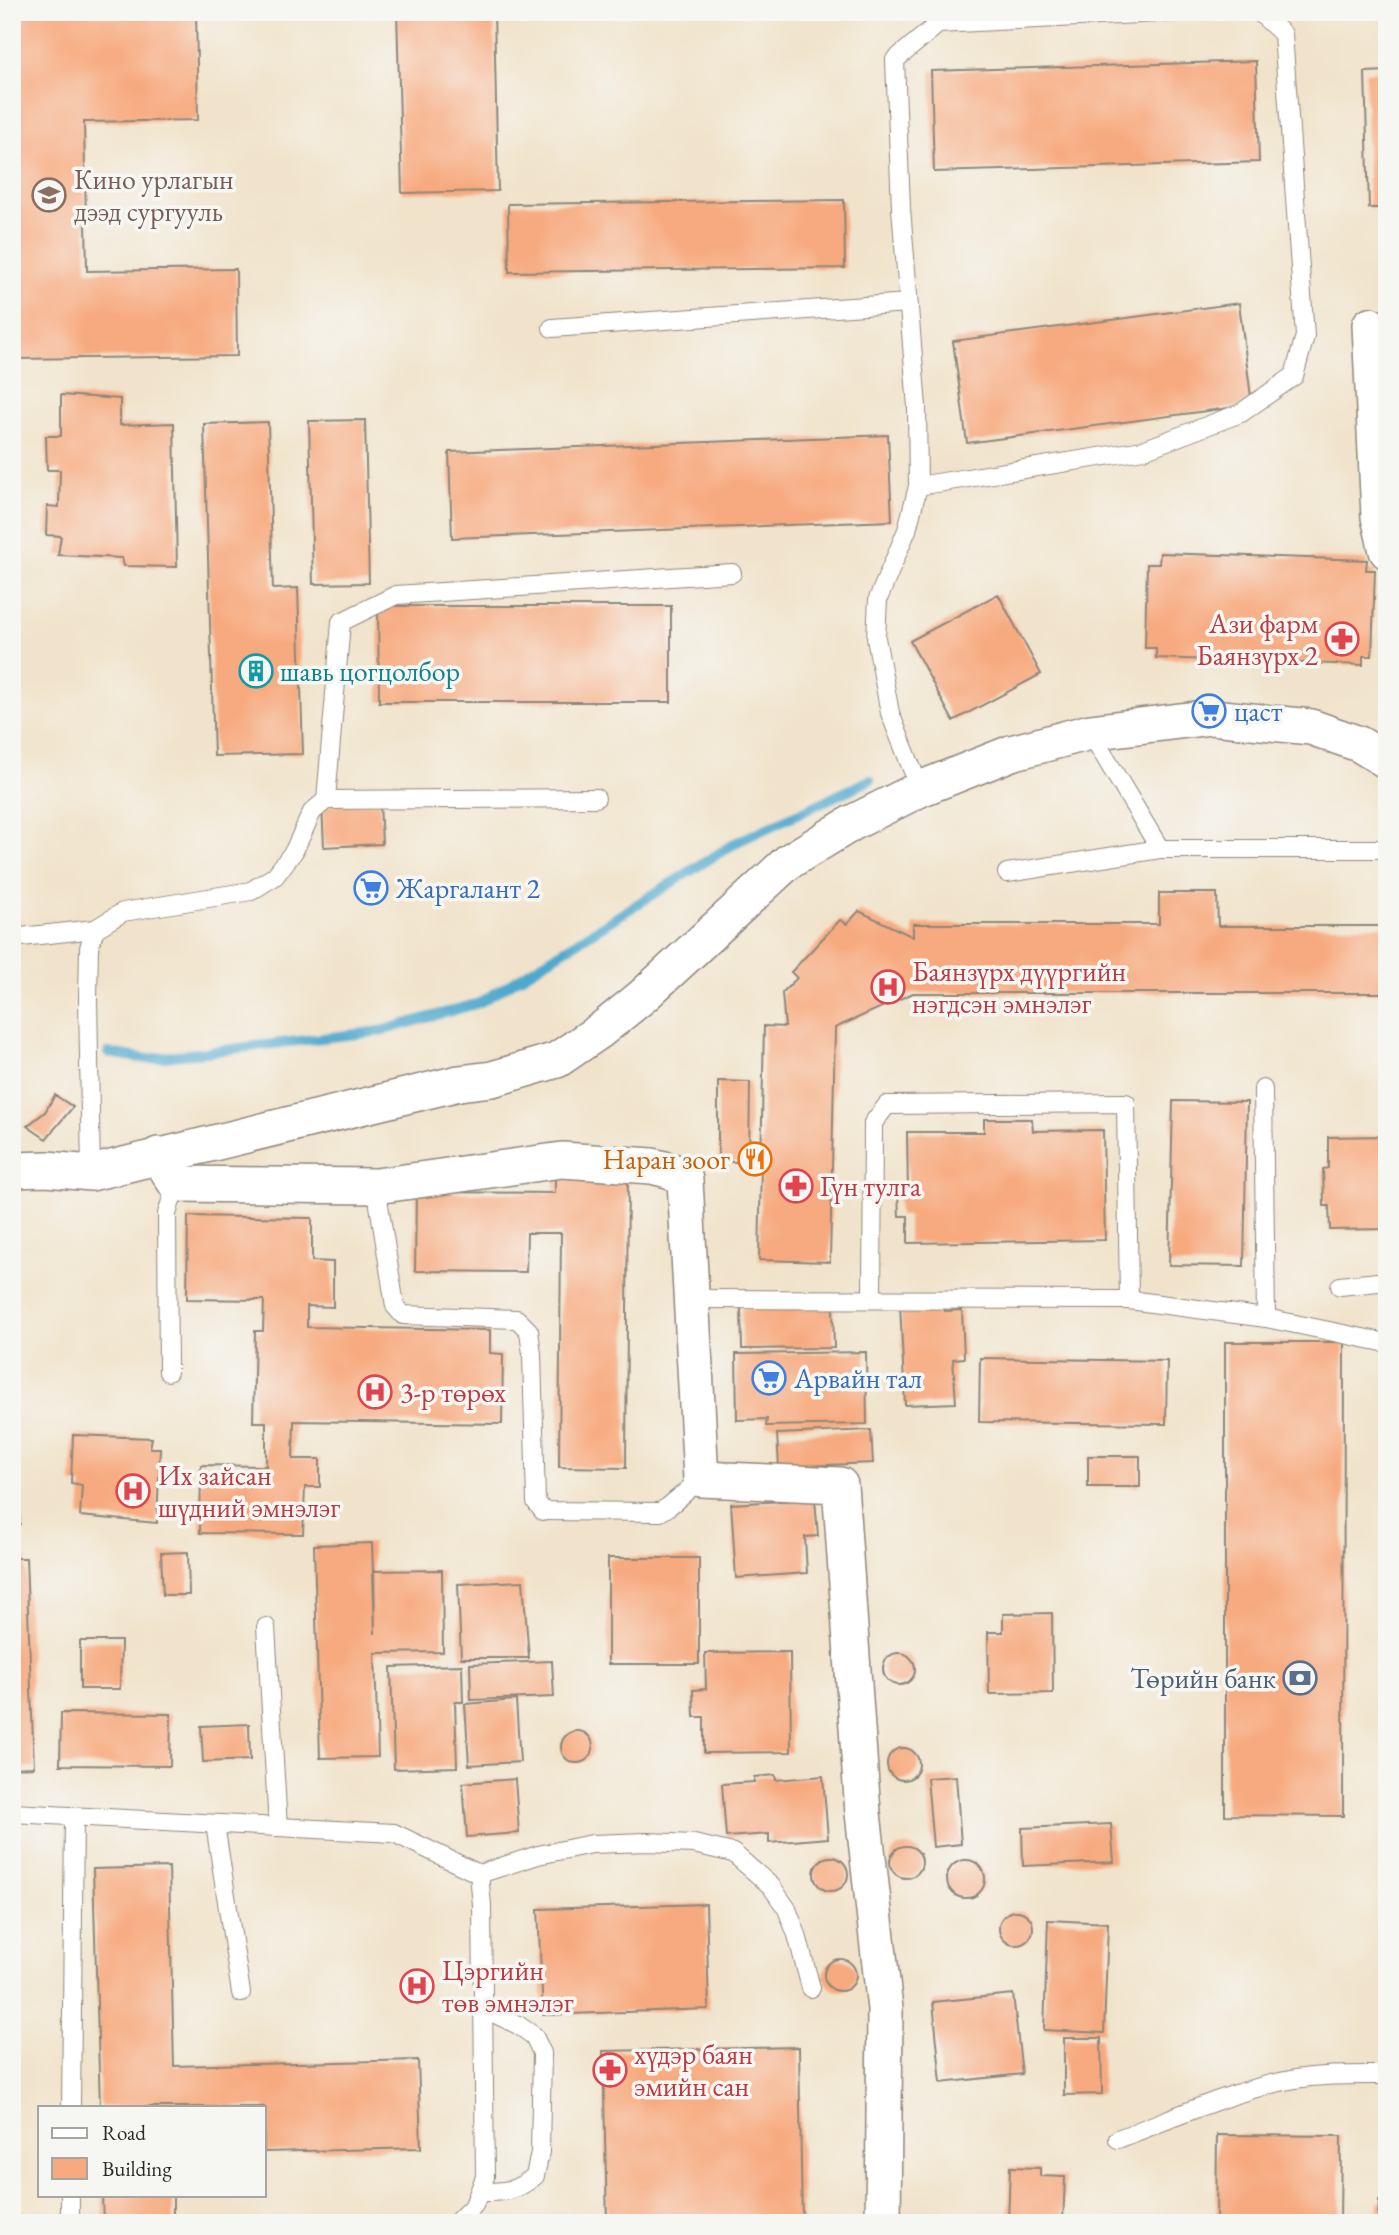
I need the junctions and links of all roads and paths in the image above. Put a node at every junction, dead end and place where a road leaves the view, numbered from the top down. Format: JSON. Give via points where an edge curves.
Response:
{"nodes":[{"id":1,"x":1178,"y":12,"type":"edge"},
{"id":2,"x":1259,"y":12,"type":"edge"},
{"id":3,"x":908,"y":303,"type":"junction"},
{"id":4,"x":1370,"y":325,"type":"dead end"},
{"id":5,"x":552,"y":328,"type":"dead end"},
{"id":6,"x":1380,"y":375,"type":"edge"},
{"id":7,"x":918,"y":486,"type":"junction"},
{"id":8,"x":1387,"y":551,"type":"edge"},
{"id":9,"x":732,"y":573,"type":"dead end"},
{"id":10,"x":1090,"y":732,"type":"junction"},
{"id":11,"x":1387,"y":761,"type":"edge"},
{"id":12,"x":920,"y":789,"type":"junction"},
{"id":13,"x":596,"y":798,"type":"dead end"},
{"id":14,"x":326,"y":800,"type":"junction"},
{"id":15,"x":1160,"y":849,"type":"junction"},
{"id":16,"x":1387,"y":849,"type":"edge"},
{"id":17,"x":1007,"y":873,"type":"dead end"},
{"id":18,"x":95,"y":929,"type":"junction"},
{"id":19,"x":12,"y":938,"type":"edge"},
{"id":20,"x":1263,"y":1090,"type":"dead end"},
{"id":21,"x":158,"y":1155,"type":"junction"},
{"id":22,"x":12,"y":1170,"type":"edge"},
{"id":23,"x":92,"y":1172,"type":"junction"},
{"id":24,"x":176,"y":1185,"type":"junction"},
{"id":25,"x":376,"y":1186,"type":"junction"},
{"id":26,"x":1387,"y":1281,"type":"edge"},
{"id":27,"x":1340,"y":1286,"type":"dead end"},
{"id":28,"x":693,"y":1299,"type":"junction"},
{"id":29,"x":872,"y":1299,"type":"junction"},
{"id":30,"x":1129,"y":1300,"type":"junction"},
{"id":31,"x":1266,"y":1318,"type":"junction"},
{"id":32,"x":1387,"y":1343,"type":"edge"},
{"id":33,"x":168,"y":1372,"type":"dead end"},
{"id":34,"x":701,"y":1479,"type":"junction"},
{"id":35,"x":267,"y":1627,"type":"dead end"},
{"id":36,"x":12,"y":1813,"type":"edge"},
{"id":37,"x":74,"y":1817,"type":"junction"},
{"id":38,"x":215,"y":1824,"type":"junction"},
{"id":39,"x":278,"y":1827,"type":"junction"},
{"id":40,"x":479,"y":1874,"type":"junction"},
{"id":41,"x":811,"y":1988,"type":"dead end"},
{"id":42,"x":241,"y":1993,"type":"dead end"},
{"id":43,"x":483,"y":2008,"type":"junction"},
{"id":44,"x":1387,"y":2075,"type":"edge"},
{"id":45,"x":71,"y":2106,"type":"edge"},
{"id":46,"x":1118,"y":2139,"type":"dead end"},
{"id":47,"x":481,"y":2192,"type":"junction"},
{"id":48,"x":70,"y":2196,"type":"edge"},
{"id":49,"x":70,"y":2223,"type":"edge"},
{"id":50,"x":456,"y":2223,"type":"edge"},
{"id":51,"x":883,"y":2223,"type":"edge"}],
"edges":[{"from":1,"to":3,"type":"lane","via":[[938,24],[895,60]]},
{"from":2,"to":7,"type":"lane","via":[[1283,34],[1305,337],[1294,376],[1241,413],[1143,450]]},
{"from":3,"to":5,"type":"lane"},
{"from":3,"to":7,"type":"lane"},
{"from":4,"to":6,"type":"street"},
{"from":6,"to":8,"type":"street","via":[[1379,517]]},
{"from":7,"to":12,"type":"lane","via":[[907,530],[878,599],[876,638],[890,713]]},
{"from":9,"to":14,"type":"lane","via":[[396,595],[341,622]]},
{"from":10,"to":11,"type":"street","via":[[1212,717],[1311,727],[1359,744]]},
{"from":10,"to":12,"type":"street","via":[[1011,753]]},
{"from":10,"to":15,"type":"lane"},
{"from":12,"to":21,"type":"street","via":[[788,862],[643,996],[557,1060]]},
{"from":13,"to":14,"type":"lane"},
{"from":14,"to":18,"type":"lane","via":[[312,812],[275,876],[251,891],[123,912]]},
{"from":15,"to":16,"type":"lane"},
{"from":15,"to":17,"type":"lane"},
{"from":18,"to":19,"type":"lane"},
{"from":18,"to":23,"type":"lane","via":[[89,948],[88,998]]},
{"from":20,"to":31,"type":"lane"},
{"from":21,"to":23,"type":"street"},
{"from":21,"to":24,"type":"street"},
{"from":22,"to":23,"type":"street"},
{"from":24,"to":25,"type":"street"},
{"from":24,"to":33,"type":"lane","via":[[167,1214]]},
{"from":25,"to":28,"type":"street","via":[[562,1160],[672,1171],[685,1180]]},
{"from":25,"to":34,"type":"lane","via":[[395,1306],[403,1315],[517,1320],[529,1331],[536,1502],[543,1511],[660,1511]]},
{"from":26,"to":27,"type":"lane"},
{"from":28,"to":29,"type":"lane"},
{"from":28,"to":34,"type":"street"},
{"from":29,"to":30,"type":"lane"},
{"from":29,"to":30,"type":"lane","via":[[873,1123],[887,1105],[1126,1103]]},
{"from":30,"to":31,"type":"lane"},
{"from":31,"to":32,"type":"lane"},
{"from":34,"to":51,"type":"street","via":[[839,1485],[863,1813],[885,2009]]},
{"from":35,"to":39,"type":"lane"},
{"from":36,"to":37,"type":"lane"},
{"from":37,"to":38,"type":"lane"},
{"from":37,"to":45,"type":"lane"},
{"from":38,"to":39,"type":"lane"},
{"from":38,"to":42,"type":"lane"},
{"from":39,"to":40,"type":"lane","via":[[394,1833]]},
{"from":40,"to":41,"type":"lane","via":[[592,1844],[694,1844],[733,1853],[771,1886],[787,1909]]},
{"from":40,"to":43,"type":"lane"},
{"from":43,"to":47,"type":"lane","via":[[485,2177]]},
{"from":43,"to":47,"type":"lane","via":[[534,2036],[541,2053],[540,2152],[535,2176],[522,2186],[508,2192]]},
{"from":44,"to":46,"type":"lane","via":[[1292,2080],[1240,2093]]},
{"from":47,"to":50,"type":"lane"},
{"from":48,"to":49,"type":"lane"}]}
